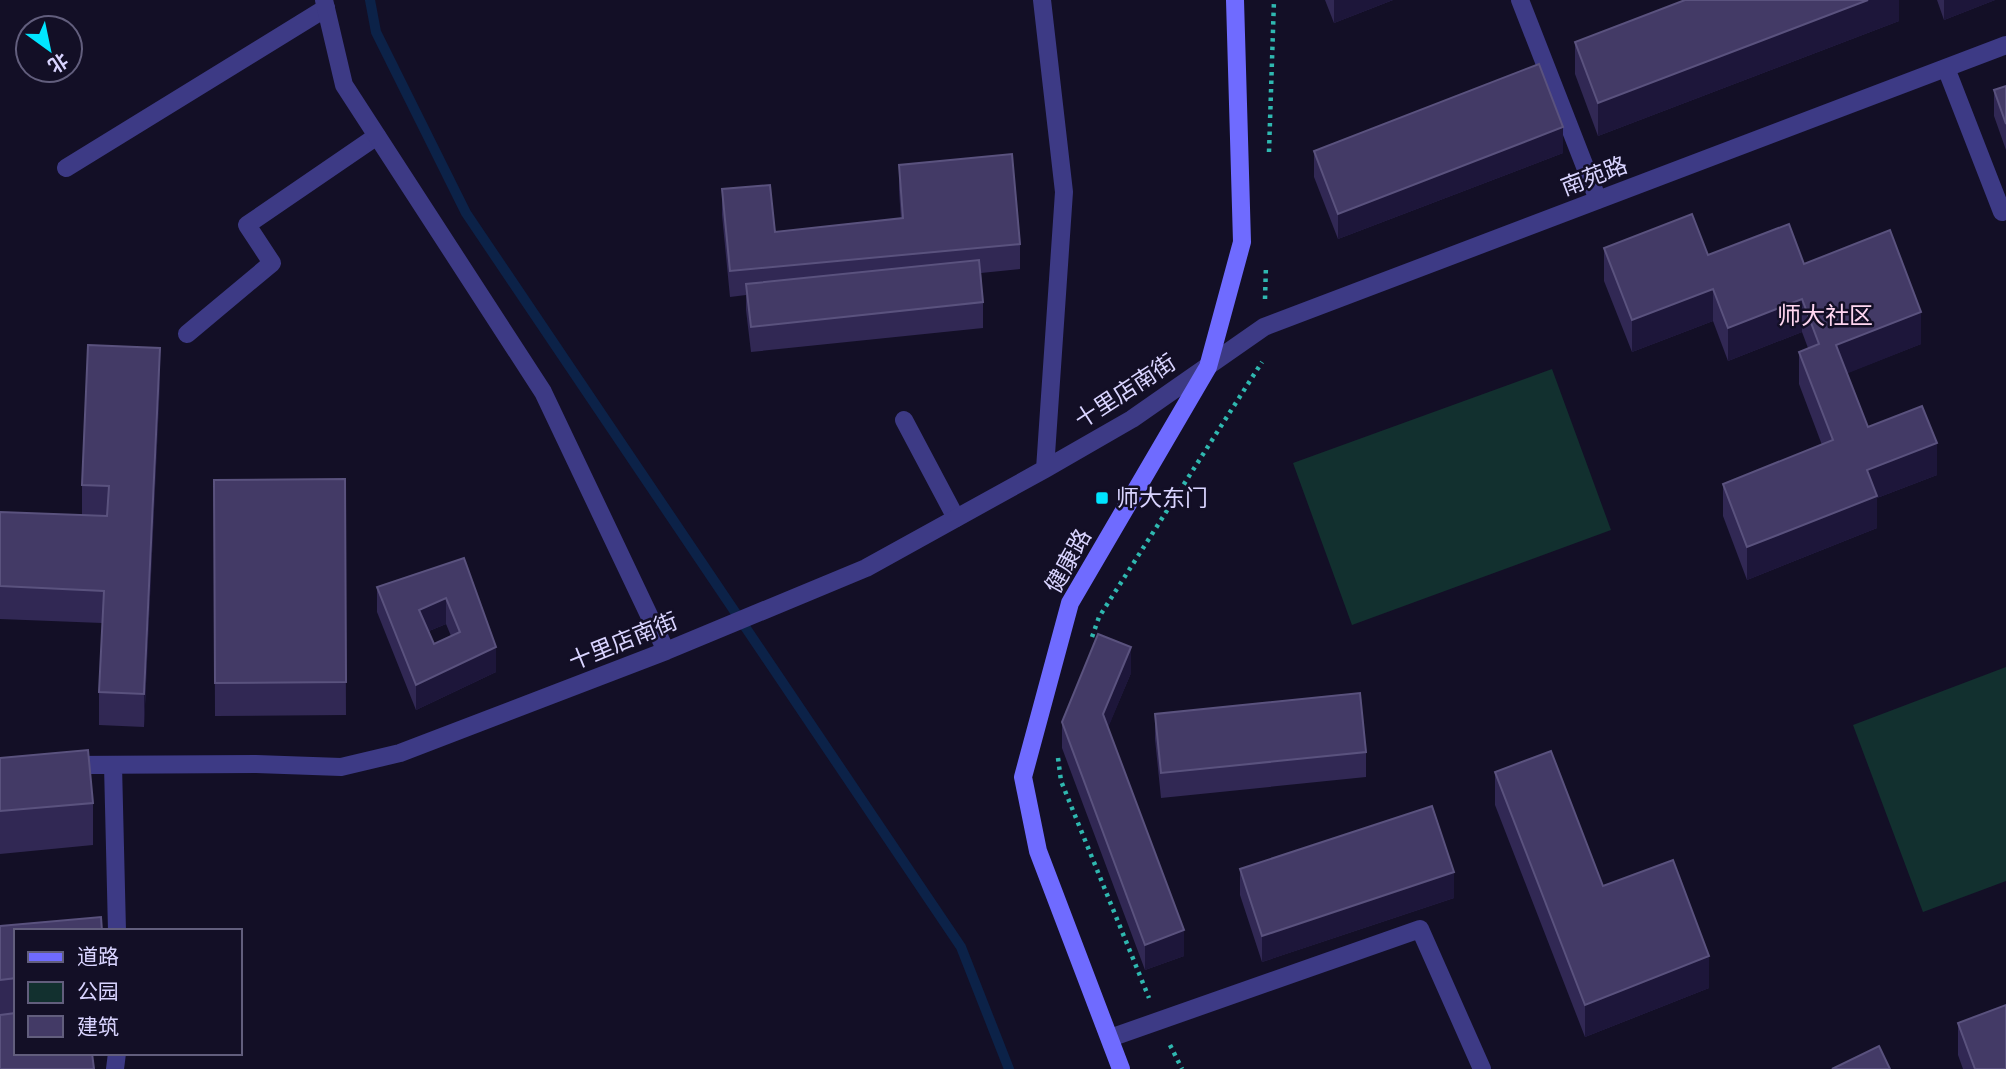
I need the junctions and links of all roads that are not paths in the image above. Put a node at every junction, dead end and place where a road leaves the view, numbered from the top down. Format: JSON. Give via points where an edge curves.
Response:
{"nodes":[{"id":1,"x":1042,"y":0,"type":"edge"},
{"id":2,"x":1234,"y":0,"type":"edge"},
{"id":3,"x":1520,"y":0,"type":"edge"},
{"id":4,"x":325,"y":4,"type":"edge"},
{"id":5,"x":2006,"y":45,"type":"edge"},
{"id":6,"x":1945,"y":68,"type":"junction"},
{"id":7,"x":377,"y":136,"type":"junction"},
{"id":8,"x":66,"y":168,"type":"dead end"},
{"id":9,"x":1598,"y":200,"type":"junction"},
{"id":10,"x":2005,"y":214,"type":"edge"},
{"id":11,"x":187,"y":334,"type":"dead end"},
{"id":12,"x":1208,"y":367,"type":"junction"},
{"id":13,"x":904,"y":420,"type":"dead end"},
{"id":14,"x":1045,"y":469,"type":"junction"},
{"id":15,"x":956,"y":518,"type":"junction"},
{"id":16,"x":666,"y":651,"type":"junction"},
{"id":17,"x":50,"y":765,"type":"edge"},
{"id":18,"x":113,"y":765,"type":"junction"},
{"id":19,"x":117,"y":929,"type":"edge"},
{"id":20,"x":1110,"y":1038,"type":"junction"},
{"id":21,"x":1121,"y":1069,"type":"edge"},
{"id":22,"x":1482,"y":1069,"type":"edge"}],
"edges":[{"from":1,"to":14,"type":"street","via":[[1064,192]]},
{"from":2,"to":12,"type":"main road","name":"健康路","via":[[1242,242]]},
{"from":3,"to":9,"type":"street"},
{"from":4,"to":7,"type":"street","via":[[344,85]]},
{"from":4,"to":8,"type":"street"},
{"from":5,"to":6,"type":"street","name":"南苑路"},
{"from":6,"to":9,"type":"street","name":"南苑路"},
{"from":6,"to":10,"type":"street"},
{"from":7,"to":11,"type":"street","via":[[247,225],[272,262]]},
{"from":7,"to":16,"type":"street","via":[[543,392]]},
{"from":9,"to":12,"type":"street","name":"南苑路","via":[[1264,327]]},
{"from":12,"to":14,"type":"street","name":"十里店南街","via":[[1132,419]]},
{"from":12,"to":20,"type":"main road","name":"健康路","via":[[1070,603],[1023,777],[1038,851]]},
{"from":13,"to":15,"type":"street"},
{"from":14,"to":15,"type":"street","name":"十里店南街"},
{"from":15,"to":16,"type":"street","name":"十里店南街","via":[[866,568]]},
{"from":16,"to":18,"type":"street","name":"十里店南街","via":[[400,753],[341,766]]},
{"from":17,"to":18,"type":"street","name":"十里店南街"},
{"from":18,"to":19,"type":"street"},
{"from":20,"to":21,"type":"main road","name":"健康路"},
{"from":20,"to":22,"type":"street","via":[[1420,929]]}]}
